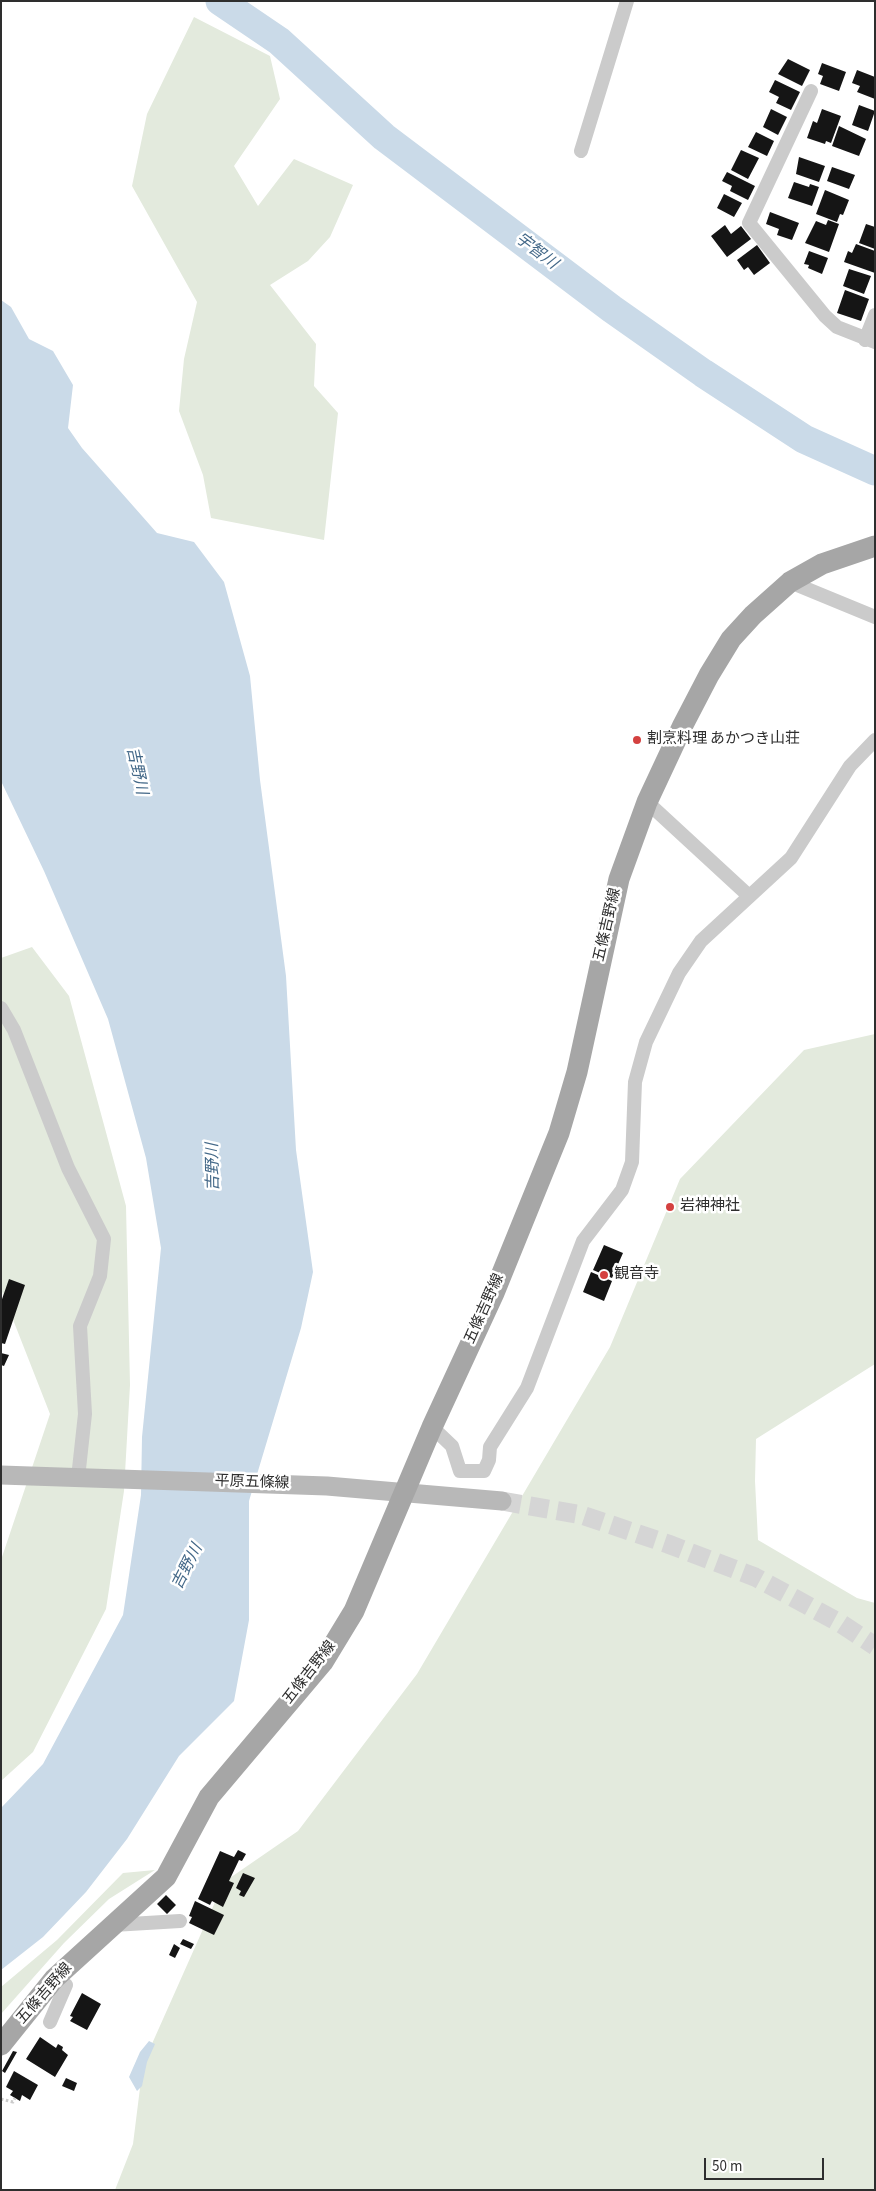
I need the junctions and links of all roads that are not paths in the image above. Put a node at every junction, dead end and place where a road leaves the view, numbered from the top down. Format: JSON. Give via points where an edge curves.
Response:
{"nodes":[{"id":1,"x":627,"y":1,"type":"edge"},
{"id":2,"x":811,"y":91,"type":"dead end"},
{"id":3,"x":581,"y":151,"type":"dead end"},
{"id":4,"x":875,"y":315,"type":"edge"},
{"id":5,"x":870,"y":341,"type":"edge"},
{"id":6,"x":875,"y":546,"type":"edge"},
{"id":7,"x":790,"y":582,"type":"junction"},
{"id":8,"x":875,"y":617,"type":"edge"},
{"id":9,"x":875,"y":740,"type":"edge"},
{"id":10,"x":647,"y":802,"type":"junction"},
{"id":11,"x":749,"y":896,"type":"junction"},
{"id":12,"x":1,"y":1008,"type":"edge"},
{"id":13,"x":432,"y":1427,"type":"junction"},
{"id":14,"x":1,"y":1475,"type":"edge"},
{"id":15,"x":78,"y":1478,"type":"junction"},
{"id":16,"x":404,"y":1493,"type":"junction"},
{"id":17,"x":502,"y":1501,"type":"tunnel mouth"},
{"id":18,"x":180,"y":1921,"type":"dead end"},
{"id":19,"x":113,"y":1925,"type":"junction"},
{"id":20,"x":54,"y":1979,"type":"junction"},
{"id":21,"x":50,"y":2022,"type":"dead end"},
{"id":22,"x":1,"y":2045,"type":"edge"}],
"edges":[{"from":1,"to":3,"type":"street"},
{"from":2,"to":5,"type":"street","via":[[749,223],[825,316],[837,327]]},
{"from":4,"to":5,"type":"street"},
{"from":6,"to":7,"type":"main road","name":"五條吉野線","via":[[822,564]]},
{"from":7,"to":8,"type":"street"},
{"from":7,"to":10,"type":"main road","name":"五條吉野線","via":[[732,639],[709,675]]},
{"from":9,"to":11,"type":"street","via":[[850,766],[791,858]]},
{"from":10,"to":11,"type":"street"},
{"from":10,"to":13,"type":"main road","name":"五條吉野線","via":[[619,880],[577,1072],[559,1133],[494,1293]]},
{"from":11,"to":13,"type":"street","via":[[701,941],[679,974],[646,1042],[635,1082],[632,1162],[622,1190],[583,1241],[527,1388],[490,1447],[484,1471],[460,1471],[452,1446]]},
{"from":12,"to":15,"type":"street","via":[[14,1030],[68,1168],[104,1238],[100,1276],[80,1326],[85,1414]]},
{"from":13,"to":16,"type":"main road","name":"五條吉野線"},
{"from":14,"to":15,"type":"main road","name":"平原五條線"},
{"from":15,"to":16,"type":"main road","name":"平原五條線","via":[[327,1486]]},
{"from":16,"to":17,"type":"main road","name":"平原五條線"},
{"from":16,"to":19,"type":"main road","name":"五條吉野線","via":[[354,1611],[322,1662],[208,1798],[166,1877]]},
{"from":18,"to":19,"type":"street"},
{"from":19,"to":20,"type":"main road","name":"五條吉野線"},
{"from":20,"to":21,"type":"street","via":[[66,1985]]},
{"from":20,"to":22,"type":"main road","name":"五條吉野線"}]}
